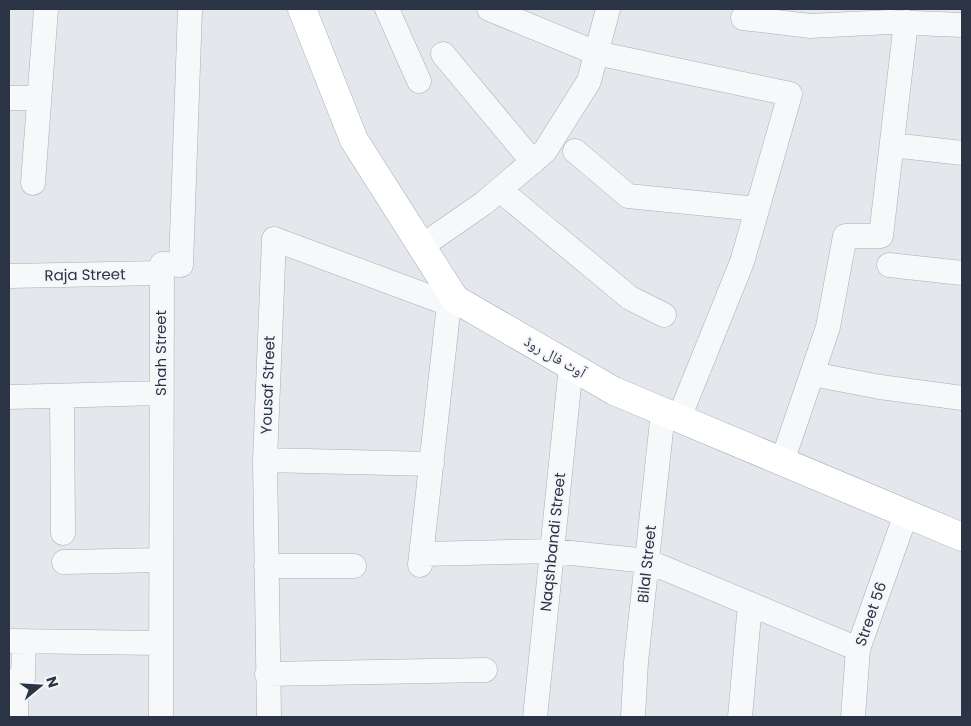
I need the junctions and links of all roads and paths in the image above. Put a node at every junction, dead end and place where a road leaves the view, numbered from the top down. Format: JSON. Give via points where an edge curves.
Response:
{"nodes":[{"id":1,"x":46,"y":9,"type":"edge"},
{"id":2,"x":190,"y":9,"type":"edge"},
{"id":3,"x":302,"y":9,"type":"edge"},
{"id":4,"x":387,"y":9,"type":"edge"},
{"id":5,"x":488,"y":9,"type":"edge"},
{"id":6,"x":608,"y":9,"type":"edge"},
{"id":7,"x":743,"y":18,"type":"dead end"},
{"id":8,"x":906,"y":22,"type":"junction"},
{"id":9,"x":962,"y":25,"type":"edge"},
{"id":10,"x":596,"y":53,"type":"junction"},
{"id":11,"x":443,"y":54,"type":"dead end"},
{"id":12,"x":419,"y":81,"type":"dead end"},
{"id":13,"x":9,"y":98,"type":"edge"},
{"id":14,"x":38,"y":98,"type":"junction"},
{"id":15,"x":892,"y":145,"type":"junction"},
{"id":16,"x":575,"y":151,"type":"dead end"},
{"id":17,"x":962,"y":152,"type":"edge"},
{"id":18,"x":533,"y":162,"type":"junction"},
{"id":19,"x":33,"y":183,"type":"dead end"},
{"id":20,"x":500,"y":190,"type":"junction"},
{"id":21,"x":757,"y":209,"type":"junction"},
{"id":22,"x":422,"y":246,"type":"junction"},
{"id":23,"x":888,"y":264,"type":"dead end"},
{"id":24,"x":161,"y":273,"type":"junction"},
{"id":25,"x":962,"y":273,"type":"edge"},
{"id":26,"x":9,"y":276,"type":"edge"},
{"id":27,"x":452,"y":301,"type":"junction"},
{"id":28,"x":664,"y":315,"type":"dead end"},
{"id":29,"x":571,"y":366,"type":"junction"},
{"id":30,"x":812,"y":374,"type":"junction"},
{"id":31,"x":161,"y":394,"type":"junction"},
{"id":32,"x":62,"y":396,"type":"junction"},
{"id":33,"x":9,"y":397,"type":"edge"},
{"id":34,"x":962,"y":398,"type":"edge"},
{"id":35,"x":671,"y":415,"type":"junction"},
{"id":36,"x":265,"y":460,"type":"junction"},
{"id":37,"x":782,"y":462,"type":"junction"},
{"id":38,"x":432,"y":464,"type":"junction"},
{"id":39,"x":906,"y":514,"type":"junction"},
{"id":40,"x":63,"y":533,"type":"dead end"},
{"id":41,"x":962,"y":537,"type":"edge"},
{"id":42,"x":552,"y":551,"type":"junction"},
{"id":43,"x":161,"y":560,"type":"junction"},
{"id":44,"x":647,"y":561,"type":"junction"},
{"id":45,"x":64,"y":562,"type":"dead end"},
{"id":46,"x":266,"y":566,"type":"junction"},
{"id":47,"x":354,"y":566,"type":"dead end"},
{"id":48,"x":750,"y":604,"type":"junction"},
{"id":49,"x":16,"y":641,"type":"edge"},
{"id":50,"x":161,"y":644,"type":"junction"},
{"id":51,"x":858,"y":649,"type":"junction"},
{"id":52,"x":485,"y":670,"type":"dead end"},
{"id":53,"x":267,"y":674,"type":"junction"},
{"id":54,"x":16,"y":717,"type":"edge"},
{"id":55,"x":161,"y":717,"type":"edge"},
{"id":56,"x":269,"y":717,"type":"edge"},
{"id":57,"x":535,"y":717,"type":"edge"},
{"id":58,"x":633,"y":717,"type":"edge"},
{"id":59,"x":740,"y":717,"type":"edge"},
{"id":60,"x":853,"y":717,"type":"edge"}],
"edges":[{"from":1,"to":14,"type":"street"},
{"from":2,"to":24,"type":"street","via":[[182,265],[162,264]]},
{"from":3,"to":22,"type":"main road","name":"آوٹ فال روڈ","via":[[354,140]]},
{"from":4,"to":12,"type":"street"},
{"from":5,"to":10,"type":"street"},
{"from":6,"to":10,"type":"street"},
{"from":7,"to":8,"type":"street","via":[[810,26]]},
{"from":8,"to":9,"type":"street"},
{"from":8,"to":15,"type":"street"},
{"from":10,"to":18,"type":"street","via":[[589,81],[546,151]]},
{"from":10,"to":21,"type":"street","name":"Bilal Street","via":[[790,94]]},
{"from":11,"to":18,"type":"street"},
{"from":13,"to":14,"type":"street"},
{"from":14,"to":19,"type":"street"},
{"from":15,"to":17,"type":"street"},
{"from":15,"to":30,"type":"street","via":[[881,236],[845,236],[828,327]]},
{"from":16,"to":21,"type":"street","via":[[628,196]]},
{"from":18,"to":20,"type":"street"},
{"from":20,"to":22,"type":"street"},
{"from":20,"to":28,"type":"street","via":[[630,298]]},
{"from":21,"to":35,"type":"street","name":"Bilal Street","via":[[742,262]]},
{"from":22,"to":27,"type":"main road","name":"آوٹ فال روڈ"},
{"from":23,"to":25,"type":"street"},
{"from":24,"to":26,"type":"street","name":"Raja Street"},
{"from":24,"to":31,"type":"street","name":"Shah Street"},
{"from":27,"to":29,"type":"main road","name":"آوٹ فال روڈ"},
{"from":27,"to":36,"type":"street","name":"Yousaf Street","via":[[274,239]]},
{"from":27,"to":38,"type":"street"},
{"from":29,"to":35,"type":"main road","name":"آوٹ فال روڈ","via":[[614,391]]},
{"from":29,"to":42,"type":"street","name":"Naqshbandi Street"},
{"from":30,"to":34,"type":"street"},
{"from":30,"to":37,"type":"street"},
{"from":31,"to":32,"type":"street"},
{"from":31,"to":43,"type":"street","name":"Shah Street"},
{"from":32,"to":33,"type":"street"},
{"from":32,"to":40,"type":"street"},
{"from":35,"to":37,"type":"main road","name":"آوٹ فال روڈ"},
{"from":35,"to":44,"type":"street","name":"Bilal Street"},
{"from":36,"to":38,"type":"street"},
{"from":36,"to":46,"type":"street","name":"Yousaf Street"},
{"from":37,"to":39,"type":"main road","name":"آوٹ فال روڈ"},
{"from":38,"to":42,"type":"street","via":[[421,559]]},
{"from":39,"to":41,"type":"main road","name":"آوٹ فال روڈ"},
{"from":39,"to":51,"type":"street","name":"Street 56"},
{"from":42,"to":44,"type":"street"},
{"from":42,"to":57,"type":"street","name":"Naqshbandi Street"},
{"from":43,"to":45,"type":"street"},
{"from":43,"to":50,"type":"street","name":"Shah Street"},
{"from":44,"to":48,"type":"street"},
{"from":44,"to":58,"type":"street","name":"Bilal Street"},
{"from":46,"to":47,"type":"street"},
{"from":46,"to":53,"type":"street","name":"Yousaf Street"},
{"from":48,"to":51,"type":"street"},
{"from":48,"to":59,"type":"street"},
{"from":49,"to":50,"type":"street"},
{"from":49,"to":54,"type":"street","via":[[23,678],[17,679]]},
{"from":50,"to":55,"type":"street","name":"Shah Street"},
{"from":51,"to":60,"type":"street","name":"Street 56"},
{"from":52,"to":53,"type":"street"},
{"from":53,"to":56,"type":"street","name":"Yousaf Street"}]}
